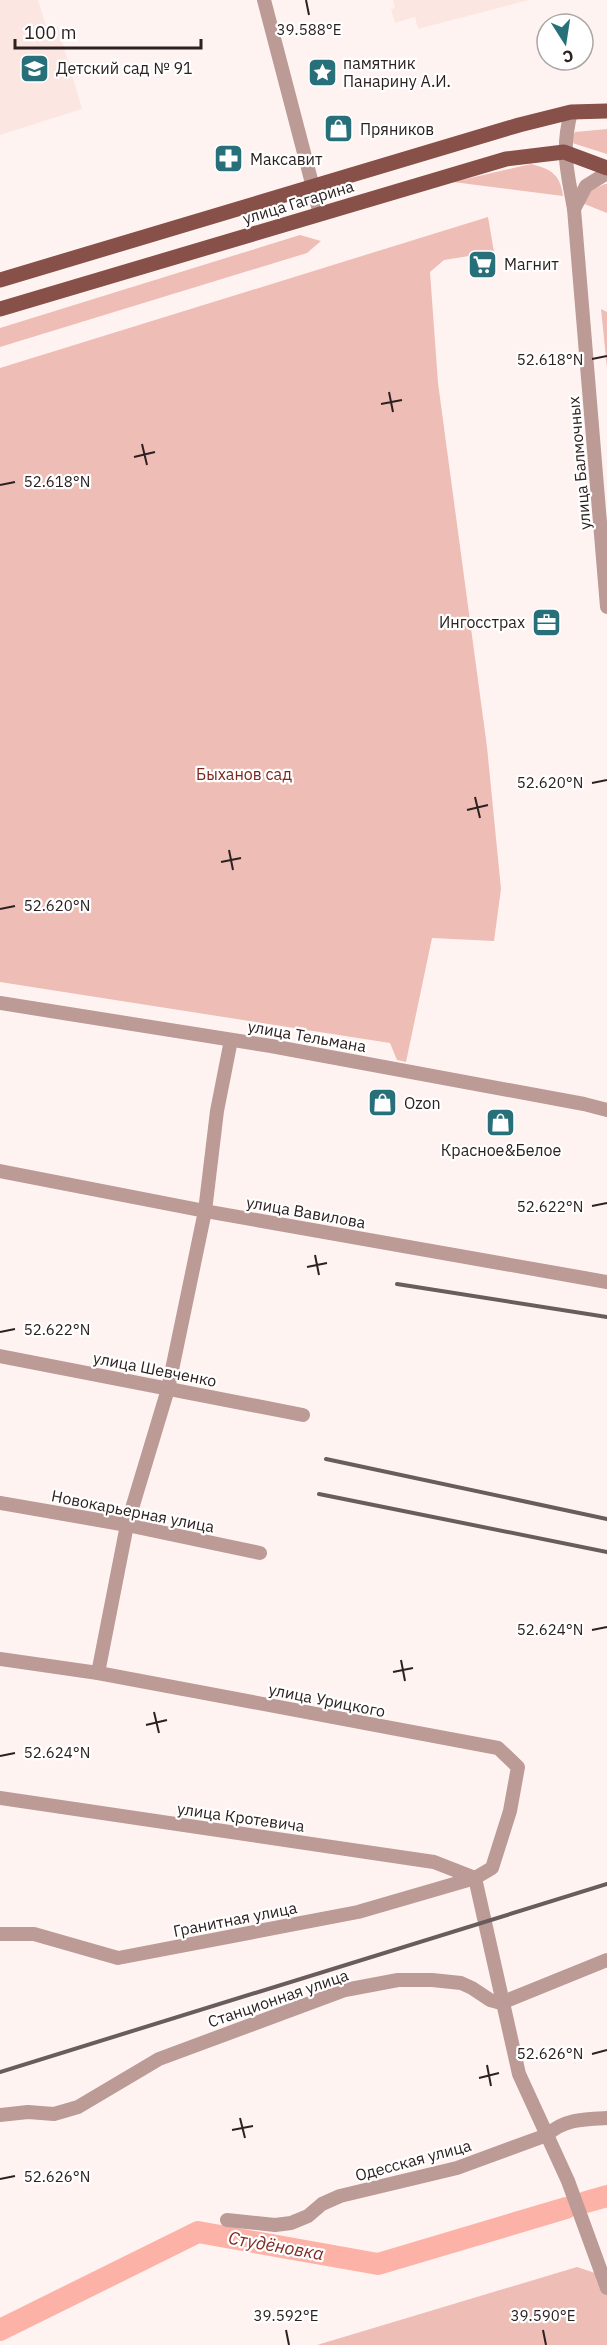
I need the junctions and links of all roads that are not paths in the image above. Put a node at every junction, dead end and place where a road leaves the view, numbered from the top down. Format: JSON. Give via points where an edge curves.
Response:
{"nodes":[{"id":1,"x":264,"y":0,"type":"edge"},
{"id":2,"x":607,"y":111,"type":"edge"},
{"id":3,"x":571,"y":112,"type":"junction"},
{"id":4,"x":564,"y":152,"type":"junction"},
{"id":5,"x":607,"y":168,"type":"edge"},
{"id":6,"x":607,"y":173,"type":"edge"},
{"id":7,"x":312,"y":187,"type":"junction"},
{"id":8,"x":574,"y":208,"type":"junction"},
{"id":9,"x":320,"y":214,"type":"junction"},
{"id":10,"x":0,"y":280,"type":"edge"},
{"id":11,"x":0,"y":309,"type":"edge"},
{"id":12,"x":607,"y":607,"type":"edge"},
{"id":13,"x":0,"y":1003,"type":"edge"},
{"id":14,"x":231,"y":1040,"type":"junction"},
{"id":15,"x":607,"y":1110,"type":"edge"},
{"id":16,"x":0,"y":1171,"type":"edge"},
{"id":17,"x":205,"y":1211,"type":"junction"},
{"id":18,"x":607,"y":1282,"type":"edge"},
{"id":19,"x":0,"y":1356,"type":"edge"},
{"id":20,"x":168,"y":1389,"type":"junction"},
{"id":21,"x":303,"y":1415,"type":"dead end"},
{"id":22,"x":0,"y":1503,"type":"edge"},
{"id":23,"x":128,"y":1525,"type":"junction"},
{"id":24,"x":260,"y":1553,"type":"dead end"},
{"id":25,"x":0,"y":1659,"type":"edge"},
{"id":26,"x":98,"y":1673,"type":"junction"},
{"id":27,"x":0,"y":1798,"type":"edge"},
{"id":28,"x":475,"y":1878,"type":"junction"},
{"id":29,"x":0,"y":1934,"type":"edge"},
{"id":30,"x":607,"y":1960,"type":"edge"},
{"id":31,"x":501,"y":2003,"type":"junction"},
{"id":32,"x":0,"y":2115,"type":"edge"},
{"id":33,"x":607,"y":2118,"type":"edge"},
{"id":34,"x":547,"y":2135,"type":"junction"},
{"id":35,"x":227,"y":2220,"type":"dead end"},
{"id":36,"x":607,"y":2288,"type":"edge"}],
"edges":[{"from":1,"to":7,"type":"street"},
{"from":2,"to":3,"type":"main road","name":"улица Гагарина"},
{"from":3,"to":4,"type":"street","name":"улица Балмочных"},
{"from":3,"to":7,"type":"main road","name":"улица Гагарина"},
{"from":4,"to":5,"type":"main road","name":"улица Гагарина"},
{"from":4,"to":8,"type":"street","name":"улица Балмочных"},
{"from":4,"to":9,"type":"main road","name":"улица Гагарина","via":[[506,159]]},
{"from":6,"to":8,"type":"street","via":[[586,186]]},
{"from":7,"to":9,"type":"street"},
{"from":7,"to":10,"type":"main road","name":"улица Гагарина"},
{"from":8,"to":12,"type":"street","name":"улица Балмочных"},
{"from":9,"to":11,"type":"main road","name":"улица Гагарина"},
{"from":13,"to":14,"type":"street","name":"улица Тельмана"},
{"from":14,"to":15,"type":"street","name":"улица Тельмана"},
{"from":14,"to":17,"type":"street"},
{"from":16,"to":17,"type":"street","name":"улица Вавилова"},
{"from":17,"to":18,"type":"street","name":"улица Вавилова"},
{"from":17,"to":20,"type":"street"},
{"from":19,"to":20,"type":"street","name":"улица Шевченко"},
{"from":20,"to":21,"type":"street","name":"улица Шевченко"},
{"from":20,"to":23,"type":"street"},
{"from":22,"to":23,"type":"street","name":"Новокарьерная улица"},
{"from":23,"to":24,"type":"street","name":"Новокарьерная улица"},
{"from":23,"to":26,"type":"street"},
{"from":25,"to":26,"type":"street","name":"улица Урицкого"},
{"from":26,"to":28,"type":"street","name":"улица Урицкого","via":[[498,1748],[518,1767],[510,1811],[492,1868]]},
{"from":27,"to":28,"type":"street","name":"улица Кротевича","via":[[434,1862]]},
{"from":28,"to":29,"type":"street","name":"Гранитная улица","via":[[358,1912],[118,1958],[34,1934]]},
{"from":28,"to":31,"type":"street"},
{"from":30,"to":31,"type":"street"},
{"from":31,"to":32,"type":"street","name":"Станционная улица","via":[[490,2001],[461,1983],[432,1980],[398,1980],[345,1990],[159,2059],[78,2107],[54,2114]]},
{"from":31,"to":34,"type":"street","via":[[519,2074]]},
{"from":33,"to":34,"type":"street","name":"Одесская улица","via":[[571,2121]]},
{"from":34,"to":35,"type":"street","name":"Одесская улица","via":[[457,2168],[340,2196],[291,2223]]},
{"from":34,"to":36,"type":"street"}]}
